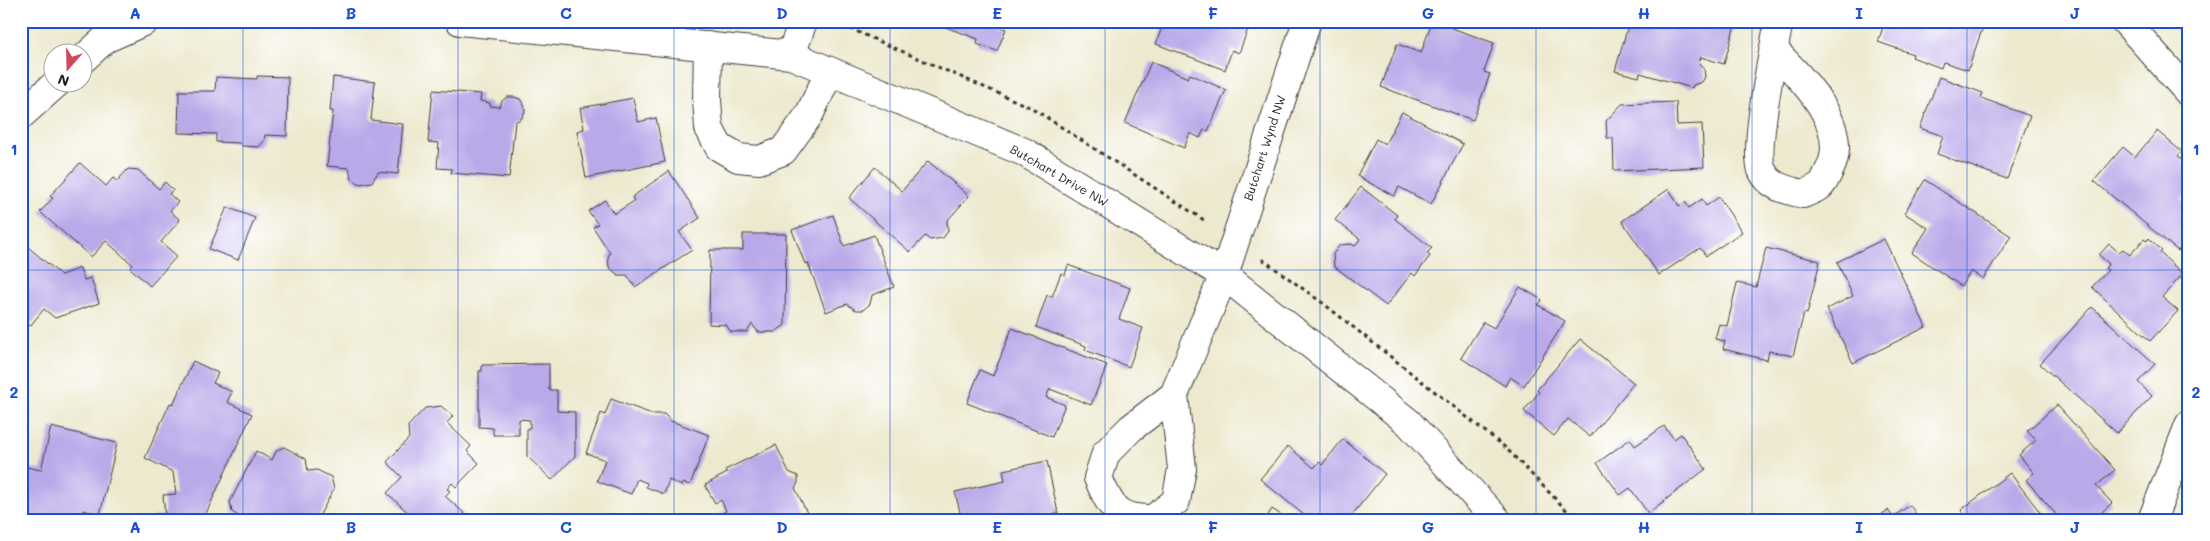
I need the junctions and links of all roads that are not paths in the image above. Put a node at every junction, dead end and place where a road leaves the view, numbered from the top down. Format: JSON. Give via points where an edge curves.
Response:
{"nodes":[{"id":1,"x":145,"y":21,"type":"edge"},
{"id":2,"x":460,"y":21,"type":"edge"},
{"id":3,"x":803,"y":21,"type":"edge"},
{"id":4,"x":1307,"y":21,"type":"edge"},
{"id":5,"x":1779,"y":21,"type":"edge"},
{"id":6,"x":2125,"y":21,"type":"edge"},
{"id":7,"x":708,"y":46,"type":"junction"},
{"id":8,"x":1774,"y":50,"type":"junction"},
{"id":9,"x":92,"y":51,"type":"edge"},
{"id":10,"x":790,"y":55,"type":"junction"},
{"id":11,"x":830,"y":71,"type":"junction"},
{"id":12,"x":47,"y":92,"type":"edge"},
{"id":13,"x":2189,"y":93,"type":"edge"},
{"id":14,"x":21,"y":116,"type":"edge"},
{"id":15,"x":1224,"y":275,"type":"junction"},
{"id":16,"x":1174,"y":395,"type":"dead end"},
{"id":17,"x":2189,"y":425,"type":"edge"},
{"id":18,"x":1497,"y":520,"type":"edge"},
{"id":19,"x":2152,"y":520,"type":"edge"}],
"edges":[{"from":1,"to":9,"type":"street","via":[[105,40]]},
{"from":2,"to":7,"type":"street","name":"Butchart Drive NW"},
{"from":3,"to":10,"type":"street"},
{"from":4,"to":15,"type":"street","name":"Butchart Wynd NW"},
{"from":5,"to":8,"type":"street"},
{"from":6,"to":13,"type":"street"},
{"from":7,"to":10,"type":"street","name":"Butchart Drive NW"},
{"from":7,"to":11,"type":"street","via":[[709,128],[719,147],[738,158],[759,160],[783,150],[809,115]]},
{"from":8,"to":8,"type":"street","via":[[1759,145],[1761,170],[1775,186],[1803,194],[1822,185],[1833,161],[1834,132],[1808,85]]},
{"from":10,"to":11,"type":"street","name":"Butchart Drive NW"},
{"from":11,"to":15,"type":"street","name":"Butchart Drive NW","via":[[1024,152]]},
{"from":12,"to":14,"type":"street"},
{"from":15,"to":16,"type":"street"},
{"from":15,"to":18,"type":"street","name":"Butchart Drive NW","via":[[1408,422]]},
{"from":17,"to":19,"type":"street"}]}
